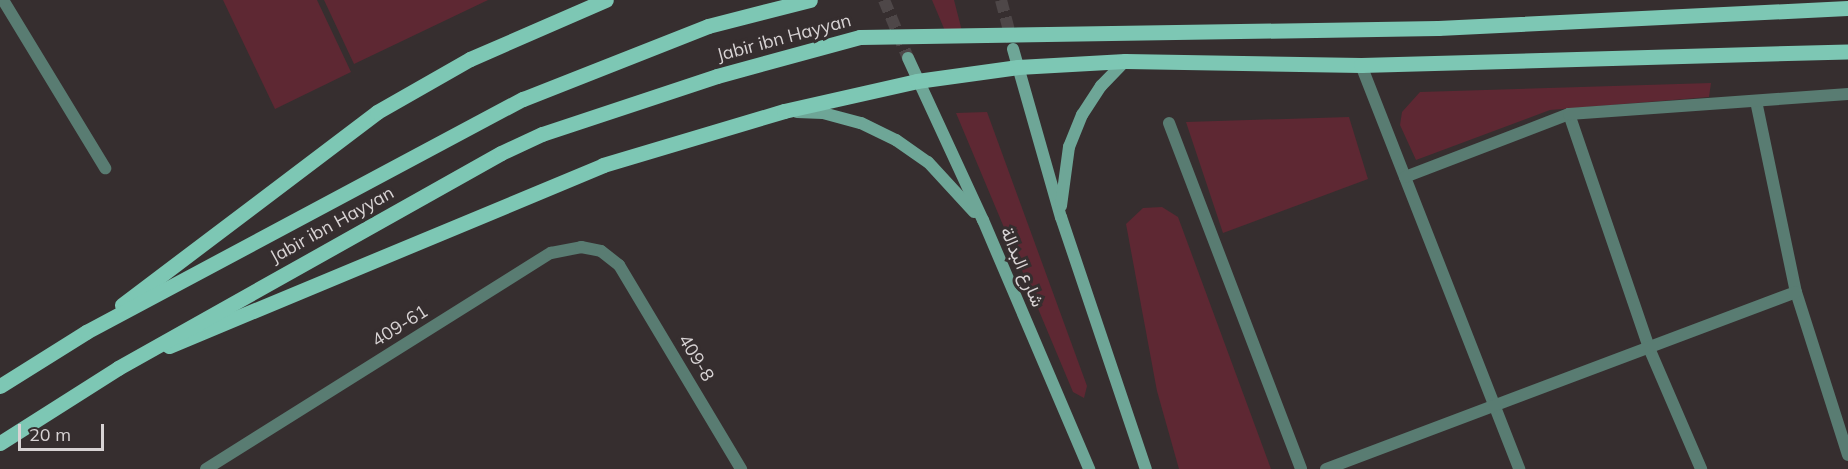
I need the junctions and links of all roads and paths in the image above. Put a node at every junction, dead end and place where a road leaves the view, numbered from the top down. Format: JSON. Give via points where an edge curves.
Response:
{"nodes":[{"id":1,"x":3,"y":0,"type":"edge"},
{"id":2,"x":606,"y":0,"type":"edge"},
{"id":3,"x":810,"y":0,"type":"edge"},
{"id":4,"x":1848,"y":8,"type":"edge"},
{"id":5,"x":1013,"y":49,"type":"tunnel mouth"},
{"id":6,"x":1848,"y":51,"type":"edge"},
{"id":7,"x":908,"y":58,"type":"tunnel mouth"},
{"id":8,"x":1125,"y":61,"type":"junction"},
{"id":9,"x":1361,"y":65,"type":"junction"},
{"id":10,"x":1018,"y":67,"type":"junction"},
{"id":11,"x":917,"y":81,"type":"junction"},
{"id":12,"x":1848,"y":94,"type":"edge"},
{"id":13,"x":1756,"y":101,"type":"junction"},
{"id":14,"x":784,"y":111,"type":"junction"},
{"id":15,"x":1569,"y":114,"type":"junction"},
{"id":16,"x":1169,"y":123,"type":"dead end"},
{"id":17,"x":105,"y":168,"type":"dead end"},
{"id":18,"x":1404,"y":177,"type":"junction"},
{"id":19,"x":1061,"y":217,"type":"junction"},
{"id":20,"x":983,"y":220,"type":"junction"},
{"id":21,"x":619,"y":265,"type":"joint"},
{"id":22,"x":1796,"y":292,"type":"junction"},
{"id":23,"x":86,"y":332,"type":"junction"},
{"id":24,"x":1649,"y":348,"type":"junction"},
{"id":25,"x":118,"y":368,"type":"junction"},
{"id":26,"x":0,"y":386,"type":"edge"},
{"id":27,"x":1493,"y":406,"type":"junction"},
{"id":28,"x":0,"y":442,"type":"edge"},
{"id":29,"x":1848,"y":455,"type":"edge"},
{"id":30,"x":206,"y":469,"type":"edge"},
{"id":31,"x":741,"y":469,"type":"edge"},
{"id":32,"x":1089,"y":469,"type":"edge"},
{"id":33,"x":1146,"y":469,"type":"edge"},
{"id":34,"x":1301,"y":469,"type":"edge"},
{"id":35,"x":1326,"y":469,"type":"edge"},
{"id":36,"x":1519,"y":469,"type":"edge"},
{"id":37,"x":1701,"y":469,"type":"edge"}],
"edges":[{"from":1,"to":17,"type":"street"},
{"from":2,"to":23,"type":"main road","via":[[470,59],[376,112]]},
{"from":3,"to":23,"type":"main road","name":"Jabir ibn Hayyan","via":[[708,26],[523,99]]},
{"from":4,"to":25,"type":"main road","name":"Jabir ibn Hayyan","bridge":true,"via":[[1438,28],[860,37],[717,76],[542,135],[501,153]]},
{"from":5,"to":10,"type":"main road"},
{"from":6,"to":9,"type":"main road"},
{"from":7,"to":11,"type":"main road","name":"شارع البدالة"},
{"from":8,"to":9,"type":"main road"},
{"from":8,"to":10,"type":"main road"},
{"from":8,"to":19,"type":"main road","via":[[1101,86],[1069,147]]},
{"from":9,"to":18,"type":"street"},
{"from":10,"to":11,"type":"main road"},
{"from":10,"to":19,"type":"main road"},
{"from":11,"to":14,"type":"main road"},
{"from":11,"to":20,"type":"main road","name":"شارع البدالة"},
{"from":12,"to":13,"type":"street"},
{"from":13,"to":15,"type":"street"},
{"from":13,"to":22,"type":"street"},
{"from":14,"to":20,"type":"main road","via":[[823,113],[861,123],[896,140],[928,162]]},
{"from":14,"to":25,"type":"main road","bridge":true,"via":[[603,165],[361,262]]},
{"from":15,"to":18,"type":"street"},
{"from":15,"to":24,"type":"street"},
{"from":16,"to":34,"type":"street"},
{"from":18,"to":27,"type":"street"},
{"from":19,"to":33,"type":"main road"},
{"from":20,"to":32,"type":"main road","name":"شارع البدالة"},
{"from":21,"to":30,"type":"street","name":"409-61","via":[[601,251],[581,247],[551,253]]},
{"from":21,"to":31,"type":"street","name":"409-8"},
{"from":22,"to":24,"type":"street"},
{"from":22,"to":29,"type":"street"},
{"from":23,"to":26,"type":"main road","name":"Jabir ibn Hayyan"},
{"from":24,"to":27,"type":"street"},
{"from":24,"to":37,"type":"street"},
{"from":25,"to":28,"type":"main road","name":"Jabir ibn Hayyan","bridge":true},
{"from":27,"to":35,"type":"street"},
{"from":27,"to":36,"type":"street"}]}
